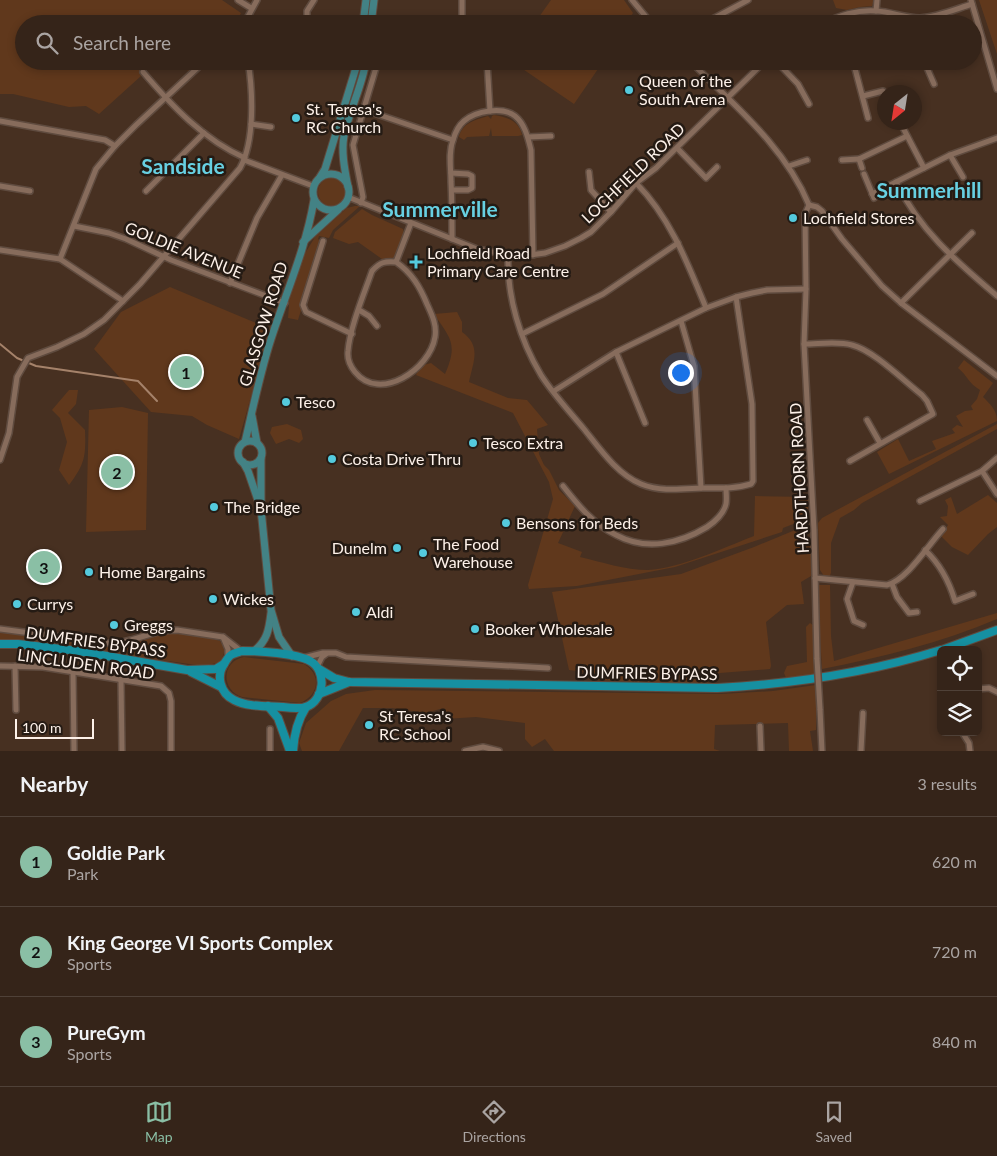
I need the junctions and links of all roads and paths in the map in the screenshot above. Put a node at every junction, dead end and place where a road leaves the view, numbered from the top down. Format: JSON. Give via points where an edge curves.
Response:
{"nodes":[{"id":1,"x":238,"y":0,"type":"edge"},
{"id":2,"x":257,"y":0,"type":"edge"},
{"id":3,"x":314,"y":0,"type":"edge"},
{"id":4,"x":366,"y":0,"type":"edge"},
{"id":5,"x":374,"y":0,"type":"edge"},
{"id":6,"x":462,"y":0,"type":"edge"},
{"id":7,"x":632,"y":0,"type":"edge"},
{"id":8,"x":748,"y":0,"type":"edge"},
{"id":9,"x":877,"y":0,"type":"edge"},
{"id":10,"x":972,"y":2,"type":"edge"},
{"id":11,"x":251,"y":8,"type":"junction"},
{"id":12,"x":876,"y":11,"type":"junction"},
{"id":13,"x":248,"y":15,"type":"edge"},
{"id":14,"x":308,"y":15,"type":"edge"},
{"id":15,"x":364,"y":15,"type":"edge"},
{"id":16,"x":372,"y":15,"type":"edge"},
{"id":17,"x":462,"y":15,"type":"edge"},
{"id":18,"x":644,"y":15,"type":"edge"},
{"id":19,"x":720,"y":15,"type":"edge"},
{"id":20,"x":842,"y":15,"type":"edge"},
{"id":21,"x":893,"y":15,"type":"edge"},
{"id":22,"x":938,"y":15,"type":"edge"},
{"id":23,"x":976,"y":15,"type":"edge"},
{"id":24,"x":982,"y":37,"type":"edge"},
{"id":25,"x":195,"y":70,"type":"edge"},
{"id":26,"x":249,"y":70,"type":"edge"},
{"id":27,"x":355,"y":70,"type":"edge"},
{"id":28,"x":364,"y":70,"type":"edge"},
{"id":29,"x":376,"y":70,"type":"edge"},
{"id":30,"x":488,"y":70,"type":"edge"},
{"id":31,"x":699,"y":70,"type":"edge"},
{"id":32,"x":756,"y":70,"type":"edge"},
{"id":33,"x":785,"y":70,"type":"edge"},
{"id":34,"x":856,"y":70,"type":"edge"},
{"id":35,"x":928,"y":70,"type":"edge"},
{"id":36,"x":143,"y":72,"type":"dead end"},
{"id":37,"x":934,"y":84,"type":"dead end"},
{"id":38,"x":997,"y":89,"type":"edge"},
{"id":39,"x":877,"y":92,"type":"edge"},
{"id":40,"x":863,"y":96,"type":"junction"},
{"id":41,"x":165,"y":98,"type":"junction"},
{"id":42,"x":727,"y":98,"type":"junction"},
{"id":43,"x":808,"y":104,"type":"dead end"},
{"id":44,"x":365,"y":110,"type":"junction"},
{"id":45,"x":490,"y":111,"type":"junction"},
{"id":46,"x":868,"y":118,"type":"dead end"},
{"id":47,"x":0,"y":121,"type":"edge"},
{"id":48,"x":251,"y":124,"type":"junction"},
{"id":49,"x":271,"y":127,"type":"dead end"},
{"id":50,"x":904,"y":130,"type":"edge"},
{"id":51,"x":204,"y":132,"type":"junction"},
{"id":52,"x":551,"y":136,"type":"dead end"},
{"id":53,"x":907,"y":136,"type":"junction"},
{"id":54,"x":528,"y":137,"type":"junction"},
{"id":55,"x":997,"y":138,"type":"edge"},
{"id":56,"x":453,"y":140,"type":"junction"},
{"id":57,"x":115,"y":146,"type":"junction"},
{"id":58,"x":677,"y":148,"type":"junction"},
{"id":59,"x":950,"y":155,"type":"junction"},
{"id":60,"x":245,"y":159,"type":"junction"},
{"id":61,"x":858,"y":159,"type":"junction"},
{"id":62,"x":807,"y":160,"type":"dead end"},
{"id":63,"x":842,"y":160,"type":"dead end"},
{"id":64,"x":789,"y":166,"type":"junction"},
{"id":65,"x":717,"y":167,"type":"dead end"},
{"id":66,"x":862,"y":168,"type":"dead end"},
{"id":67,"x":924,"y":168,"type":"junction"},
{"id":68,"x":589,"y":172,"type":"dead end"},
{"id":69,"x":451,"y":173,"type":"junction"},
{"id":70,"x":864,"y":174,"type":"dead end"},
{"id":71,"x":282,"y":175,"type":"junction"},
{"id":72,"x":320,"y":177,"type":"junction"},
{"id":73,"x":963,"y":178,"type":"dead end"},
{"id":74,"x":896,"y":182,"type":"junction"},
{"id":75,"x":636,"y":183,"type":"junction"},
{"id":76,"x":0,"y":186,"type":"edge"},
{"id":77,"x":313,"y":186,"type":"junction"},
{"id":78,"x":348,"y":187,"type":"junction"},
{"id":79,"x":452,"y":190,"type":"junction"},
{"id":80,"x":30,"y":191,"type":"dead end"},
{"id":81,"x":146,"y":191,"type":"dead end"},
{"id":82,"x":348,"y":197,"type":"junction"},
{"id":83,"x":314,"y":200,"type":"junction"},
{"id":84,"x":362,"y":203,"type":"junction"},
{"id":85,"x":809,"y":205,"type":"junction"},
{"id":86,"x":340,"y":208,"type":"junction"},
{"id":87,"x":611,"y":212,"type":"junction"},
{"id":88,"x":411,"y":223,"type":"junction"},
{"id":89,"x":74,"y":226,"type":"junction"},
{"id":90,"x":972,"y":233,"type":"dead end"},
{"id":91,"x":452,"y":239,"type":"junction"},
{"id":92,"x":323,"y":241,"type":"dead end"},
{"id":93,"x":303,"y":242,"type":"junction"},
{"id":94,"x":678,"y":243,"type":"junction"},
{"id":95,"x":0,"y":250,"type":"edge"},
{"id":96,"x":950,"y":254,"type":"junction"},
{"id":97,"x":508,"y":255,"type":"junction"},
{"id":98,"x":532,"y":255,"type":"junction"},
{"id":99,"x":163,"y":256,"type":"junction"},
{"id":100,"x":60,"y":259,"type":"junction"},
{"id":101,"x":396,"y":262,"type":"junction"},
{"id":102,"x":230,"y":283,"type":"junction"},
{"id":103,"x":806,"y":289,"type":"junction"},
{"id":104,"x":997,"y":296,"type":"edge"},
{"id":105,"x":736,"y":297,"type":"junction"},
{"id":106,"x":123,"y":302,"type":"junction"},
{"id":107,"x":284,"y":303,"type":"junction"},
{"id":108,"x":901,"y":303,"type":"junction"},
{"id":109,"x":706,"y":308,"type":"junction"},
{"id":110,"x":359,"y":310,"type":"junction"},
{"id":111,"x":681,"y":321,"type":"junction"},
{"id":112,"x":377,"y":326,"type":"dead end"},
{"id":113,"x":352,"y":334,"type":"junction"},
{"id":114,"x":522,"y":334,"type":"junction"},
{"id":115,"x":804,"y":344,"type":"junction"},
{"id":116,"x":616,"y":352,"type":"junction"},
{"id":117,"x":997,"y":376,"type":"edge"},
{"id":118,"x":554,"y":391,"type":"junction"},
{"id":119,"x":252,"y":413,"type":"junction"},
{"id":120,"x":868,"y":420,"type":"dead end"},
{"id":121,"x":645,"y":423,"type":"dead end"},
{"id":122,"x":244,"y":442,"type":"junction"},
{"id":123,"x":3,"y":443,"type":"edge"},
{"id":124,"x":257,"y":443,"type":"junction"},
{"id":125,"x":880,"y":444,"type":"junction"},
{"id":126,"x":997,"y":458,"type":"edge"},
{"id":127,"x":261,"y":459,"type":"junction"},
{"id":128,"x":0,"y":460,"type":"edge"},
{"id":129,"x":850,"y":461,"type":"dead end"},
{"id":130,"x":243,"y":462,"type":"junction"},
{"id":131,"x":982,"y":470,"type":"junction"},
{"id":132,"x":562,"y":486,"type":"dead end"},
{"id":133,"x":702,"y":488,"type":"junction"},
{"id":134,"x":726,"y":488,"type":"junction"},
{"id":135,"x":997,"y":494,"type":"edge"},
{"id":136,"x":920,"y":501,"type":"dead end"},
{"id":137,"x":261,"y":509,"type":"junction"},
{"id":138,"x":943,"y":529,"type":"dead end"},
{"id":139,"x":925,"y":550,"type":"junction"},
{"id":140,"x":815,"y":578,"type":"junction"},
{"id":141,"x":853,"y":582,"type":"junction"},
{"id":142,"x":892,"y":584,"type":"junction"},
{"id":143,"x":973,"y":594,"type":"dead end"},
{"id":144,"x":271,"y":610,"type":"junction"},
{"id":145,"x":917,"y":612,"type":"dead end"},
{"id":146,"x":863,"y":625,"type":"dead end"},
{"id":147,"x":0,"y":629,"type":"edge"},
{"id":148,"x":997,"y":630,"type":"edge"},
{"id":149,"x":222,"y":636,"type":"junction"},
{"id":150,"x":0,"y":644,"type":"edge"},
{"id":151,"x":953,"y":646,"type":"edge"},
{"id":152,"x":242,"y":651,"type":"junction"},
{"id":153,"x":254,"y":651,"type":"junction"},
{"id":154,"x":937,"y":651,"type":"edge"},
{"id":155,"x":329,"y":652,"type":"junction"},
{"id":156,"x":292,"y":656,"type":"junction"},
{"id":157,"x":303,"y":658,"type":"junction"},
{"id":158,"x":227,"y":661,"type":"junction"},
{"id":159,"x":0,"y":666,"type":"edge"},
{"id":160,"x":15,"y":666,"type":"junction"},
{"id":161,"x":318,"y":668,"type":"junction"},
{"id":162,"x":548,"y":668,"type":"dead end"},
{"id":163,"x":187,"y":670,"type":"junction"},
{"id":164,"x":73,"y":672,"type":"junction"},
{"id":165,"x":121,"y":680,"type":"junction"},
{"id":166,"x":349,"y":682,"type":"junction"},
{"id":167,"x":221,"y":687,"type":"junction"},
{"id":168,"x":982,"y":689,"type":"edge"},
{"id":169,"x":997,"y":692,"type":"edge"},
{"id":170,"x":319,"y":694,"type":"junction"},
{"id":171,"x":268,"y":706,"type":"junction"},
{"id":172,"x":306,"y":707,"type":"junction"},
{"id":173,"x":16,"y":710,"type":"dead end"},
{"id":174,"x":863,"y":713,"type":"dead end"},
{"id":175,"x":760,"y":726,"type":"dead end"},
{"id":176,"x":270,"y":728,"type":"dead end"},
{"id":177,"x":965,"y":736,"type":"edge"},
{"id":178,"x":74,"y":751,"type":"edge"},
{"id":179,"x":122,"y":751,"type":"edge"},
{"id":180,"x":171,"y":751,"type":"edge"},
{"id":181,"x":270,"y":751,"type":"edge"},
{"id":182,"x":291,"y":751,"type":"edge"},
{"id":183,"x":465,"y":751,"type":"edge"},
{"id":184,"x":499,"y":751,"type":"edge"},
{"id":185,"x":761,"y":751,"type":"edge"},
{"id":186,"x":822,"y":751,"type":"edge"},
{"id":187,"x":861,"y":751,"type":"edge"},
{"id":188,"x":970,"y":751,"type":"edge"}],
"edges":[{"from":1,"to":11,"type":"street"},
{"from":2,"to":11,"type":"street"},
{"from":3,"to":14,"type":"street"},
{"from":4,"to":15,"type":"main road"},
{"from":5,"to":16,"type":"main road"},
{"from":6,"to":17,"type":"street"},
{"from":7,"to":18,"type":"street"},
{"from":8,"to":19,"type":"street"},
{"from":9,"to":12,"type":"street"},
{"from":10,"to":22,"type":"street"},
{"from":10,"to":23,"type":"street"},
{"from":11,"to":13,"type":"street"},
{"from":12,"to":20,"type":"street"},
{"from":12,"to":21,"type":"street"},
{"from":24,"to":38,"type":"street"},
{"from":25,"to":41,"type":"street"},
{"from":26,"to":48,"type":"street"},
{"from":27,"to":72,"type":"main road"},
{"from":28,"to":78,"type":"main road","via":[[344,136]]},
{"from":29,"to":44,"type":"street"},
{"from":30,"to":45,"type":"street"},
{"from":31,"to":42,"type":"street"},
{"from":32,"to":42,"type":"street","name":"LOCHFIELD ROAD"},
{"from":33,"to":43,"type":"street","via":[[798,84]]},
{"from":34,"to":40,"type":"street"},
{"from":35,"to":37,"type":"street"},
{"from":36,"to":41,"type":"street"},
{"from":39,"to":40,"type":"street"},
{"from":40,"to":46,"type":"street"},
{"from":41,"to":51,"type":"street"},
{"from":41,"to":57,"type":"street"},
{"from":42,"to":58,"type":"street","name":"LOCHFIELD ROAD"},
{"from":42,"to":64,"type":"street"},
{"from":44,"to":56,"type":"street"},
{"from":44,"to":84,"type":"street","via":[[353,145]]},
{"from":45,"to":54,"type":"street","via":[[514,115]]},
{"from":45,"to":56,"type":"street","via":[[463,122]]},
{"from":47,"to":57,"type":"street","via":[[105,140]]},
{"from":48,"to":49,"type":"street"},
{"from":48,"to":60,"type":"street"},
{"from":50,"to":53,"type":"street"},
{"from":51,"to":60,"type":"street"},
{"from":51,"to":81,"type":"street"},
{"from":52,"to":54,"type":"street"},
{"from":53,"to":61,"type":"street"},
{"from":53,"to":67,"type":"street"},
{"from":54,"to":98,"type":"street"},
{"from":55,"to":59,"type":"street"},
{"from":56,"to":69,"type":"street","via":[[450,148]]},
{"from":57,"to":89,"type":"street","via":[[96,169]]},
{"from":58,"to":65,"type":"street","via":[[706,178]]},
{"from":58,"to":75,"type":"street","name":"LOCHFIELD ROAD"},
{"from":59,"to":67,"type":"street"},
{"from":59,"to":73,"type":"street"},
{"from":60,"to":71,"type":"street"},
{"from":60,"to":99,"type":"street"},
{"from":61,"to":63,"type":"street"},
{"from":61,"to":66,"type":"street"},
{"from":62,"to":64,"type":"street"},
{"from":64,"to":85,"type":"street"},
{"from":67,"to":74,"type":"street"},
{"from":68,"to":87,"type":"street","via":[[591,190]]},
{"from":69,"to":79,"type":"street"},
{"from":69,"to":79,"type":"street","via":[[468,174],[473,182],[468,190]]},
{"from":70,"to":74,"type":"street","via":[[873,196]]},
{"from":71,"to":77,"type":"street"},
{"from":71,"to":102,"type":"street","via":[[257,218]]},
{"from":72,"to":77,"type":"main road"},
{"from":72,"to":78,"type":"main road","via":[[337,175]]},
{"from":74,"to":96,"type":"street","via":[[918,220]]},
{"from":75,"to":87,"type":"street","name":"LOCHFIELD ROAD"},
{"from":75,"to":94,"type":"street","via":[[656,207]]},
{"from":76,"to":80,"type":"street"},
{"from":77,"to":83,"type":"main road"},
{"from":78,"to":82,"type":"main road"},
{"from":79,"to":91,"type":"street"},
{"from":82,"to":84,"type":"street","name":"LOCHFIELD ROAD"},
{"from":82,"to":86,"type":"main road"},
{"from":83,"to":86,"type":"main road","via":[[322,209]]},
{"from":83,"to":93,"type":"main road","name":"GLASGOW ROAD"},
{"from":84,"to":88,"type":"street","name":"LOCHFIELD ROAD"},
{"from":85,"to":103,"type":"street","name":"HARDTHORN ROAD","via":[[806,214]]},
{"from":85,"to":108,"type":"street","via":[[822,211],[864,266]]},
{"from":86,"to":93,"type":"main road"},
{"from":87,"to":98,"type":"street","name":"LOCHFIELD ROAD","via":[[582,238]]},
{"from":88,"to":91,"type":"street","name":"LOCHFIELD ROAD"},
{"from":88,"to":101,"type":"street"},
{"from":89,"to":99,"type":"street","name":"GOLDIE AVENUE","via":[[109,233]]},
{"from":89,"to":100,"type":"street"},
{"from":90,"to":96,"type":"street"},
{"from":91,"to":97,"type":"street","name":"LOCHFIELD ROAD"},
{"from":92,"to":113,"type":"street","via":[[303,306],[306,312]]},
{"from":93,"to":107,"type":"main road","name":"GLASGOW ROAD"},
{"from":94,"to":109,"type":"street"},
{"from":94,"to":114,"type":"street","via":[[602,294]]},
{"from":95,"to":100,"type":"street"},
{"from":96,"to":104,"type":"street"},
{"from":96,"to":108,"type":"street"},
{"from":97,"to":98,"type":"street","name":"LOCHFIELD ROAD"},
{"from":97,"to":114,"type":"street","via":[[509,289]]},
{"from":99,"to":102,"type":"street","name":"GOLDIE AVENUE"},
{"from":99,"to":106,"type":"street"},
{"from":100,"to":106,"type":"street"},
{"from":101,"to":110,"type":"street","via":[[384,261],[372,271]]},
{"from":101,"to":113,"type":"street","via":[[412,275],[434,320],[435,338],[431,350],[416,368],[399,380],[392,384],[373,385],[358,375],[349,362],[347,352]]},
{"from":102,"to":107,"type":"street","name":"GOLDIE AVENUE"},
{"from":103,"to":105,"type":"street","via":[[767,290]]},
{"from":103,"to":115,"type":"street","name":"HARDTHORN ROAD"},
{"from":105,"to":109,"type":"street"},
{"from":105,"to":134,"type":"street","via":[[752,404],[753,481],[744,487]]},
{"from":106,"to":123,"type":"street","via":[[84,334],[28,358],[18,377],[8,433]]},
{"from":107,"to":119,"type":"main road","name":"GLASGOW ROAD","via":[[271,338]]},
{"from":108,"to":117,"type":"street"},
{"from":109,"to":111,"type":"street"},
{"from":110,"to":112,"type":"street"},
{"from":110,"to":113,"type":"street"},
{"from":111,"to":116,"type":"street"},
{"from":111,"to":133,"type":"street","via":[[694,366]]},
{"from":114,"to":118,"type":"street","via":[[542,377]]},
{"from":115,"to":125,"type":"street","via":[[850,344],[860,348],[927,401],[933,414]]},
{"from":115,"to":140,"type":"street","name":"HARDTHORN ROAD"},
{"from":116,"to":118,"type":"street"},
{"from":116,"to":121,"type":"street"},
{"from":118,"to":133,"type":"street","via":[[598,448],[629,478],[668,490]]},
{"from":119,"to":122,"type":"main road","name":"GLASGOW ROAD"},
{"from":119,"to":124,"type":"main road","name":"GLASGOW ROAD"},
{"from":120,"to":125,"type":"street"},
{"from":122,"to":124,"type":"main road"},
{"from":122,"to":130,"type":"main road","via":[[238,453]]},
{"from":123,"to":128,"type":"street"},
{"from":124,"to":127,"type":"main road","via":[[262,450]]},
{"from":125,"to":129,"type":"street"},
{"from":126,"to":131,"type":"street"},
{"from":127,"to":130,"type":"main road","via":[[251,465]]},
{"from":127,"to":137,"type":"main road"},
{"from":130,"to":137,"type":"main road"},
{"from":131,"to":135,"type":"street"},
{"from":131,"to":136,"type":"street"},
{"from":132,"to":134,"type":"street","via":[[600,525],[615,535],[646,544],[679,540],[714,523],[726,504]]},
{"from":133,"to":134,"type":"street"},
{"from":137,"to":144,"type":"main road"},
{"from":138,"to":139,"type":"street"},
{"from":139,"to":142,"type":"street","via":[[906,575]]},
{"from":139,"to":143,"type":"street","via":[[935,559],[950,584],[955,601]]},
{"from":140,"to":141,"type":"street"},
{"from":140,"to":186,"type":"street","name":"HARDTHORN ROAD","bridge":true},
{"from":141,"to":142,"type":"street"},
{"from":141,"to":146,"type":"street","via":[[847,599],[854,621]]},
{"from":142,"to":145,"type":"street","via":[[909,613]]},
{"from":144,"to":153,"type":"main road","via":[[266,640]]},
{"from":144,"to":156,"type":"main road","via":[[279,637]]},
{"from":147,"to":149,"type":"street","via":[[115,644],[169,630]]},
{"from":148,"to":151,"type":"highway","name":"DUMFRIES BYPASS"},
{"from":149,"to":152,"type":"street"},
{"from":149,"to":158,"type":"street","via":[[228,649]]},
{"from":150,"to":163,"type":"highway","name":"DUMFRIES BYPASS","via":[[78,651]]},
{"from":152,"to":153,"type":"highway"},
{"from":152,"to":158,"type":"highway","name":"DUMFRIES BYPASS","via":[[230,655]]},
{"from":153,"to":156,"type":"highway"},
{"from":154,"to":166,"type":"highway","name":"DUMFRIES BYPASS","via":[[806,681],[717,688]]},
{"from":155,"to":157,"type":"street"},
{"from":155,"to":161,"type":"street","via":[[322,657]]},
{"from":155,"to":162,"type":"street","via":[[346,657]]},
{"from":156,"to":157,"type":"highway"},
{"from":157,"to":161,"type":"highway","name":"DUMFRIES BYPASS"},
{"from":158,"to":163,"type":"highway","name":"DUMFRIES BYPASS","via":[[216,669]]},
{"from":158,"to":167,"type":"highway","via":[[220,670]]},
{"from":159,"to":160,"type":"street","name":"LINCLUDEN ROAD"},
{"from":160,"to":164,"type":"street","name":"LINCLUDEN ROAD"},
{"from":160,"to":173,"type":"street"},
{"from":161,"to":166,"type":"highway","name":"DUMFRIES BYPASS","via":[[334,678]]},
{"from":161,"to":170,"type":"highway","via":[[322,678]]},
{"from":163,"to":167,"type":"highway","name":"DUMFRIES BYPASS"},
{"from":164,"to":165,"type":"street","name":"LINCLUDEN ROAD"},
{"from":164,"to":178,"type":"street"},
{"from":165,"to":179,"type":"street"},
{"from":165,"to":180,"type":"street","name":"LINCLUDEN ROAD","via":[[160,686],[169,693]]},
{"from":166,"to":170,"type":"highway","name":"DUMFRIES BYPASS"},
{"from":167,"to":171,"type":"highway","name":"DUMFRIES BYPASS","via":[[234,700]]},
{"from":168,"to":169,"type":"street"},
{"from":170,"to":172,"type":"highway"},
{"from":171,"to":172,"type":"highway","name":"DUMFRIES BYPASS"},
{"from":171,"to":182,"type":"highway","via":[[278,718]]},
{"from":172,"to":182,"type":"highway","via":[[299,719]]},
{"from":174,"to":187,"type":"street"},
{"from":175,"to":185,"type":"street"},
{"from":176,"to":181,"type":"street"},
{"from":177,"to":188,"type":"street"},
{"from":183,"to":184,"type":"street","via":[[483,747]]}]}
